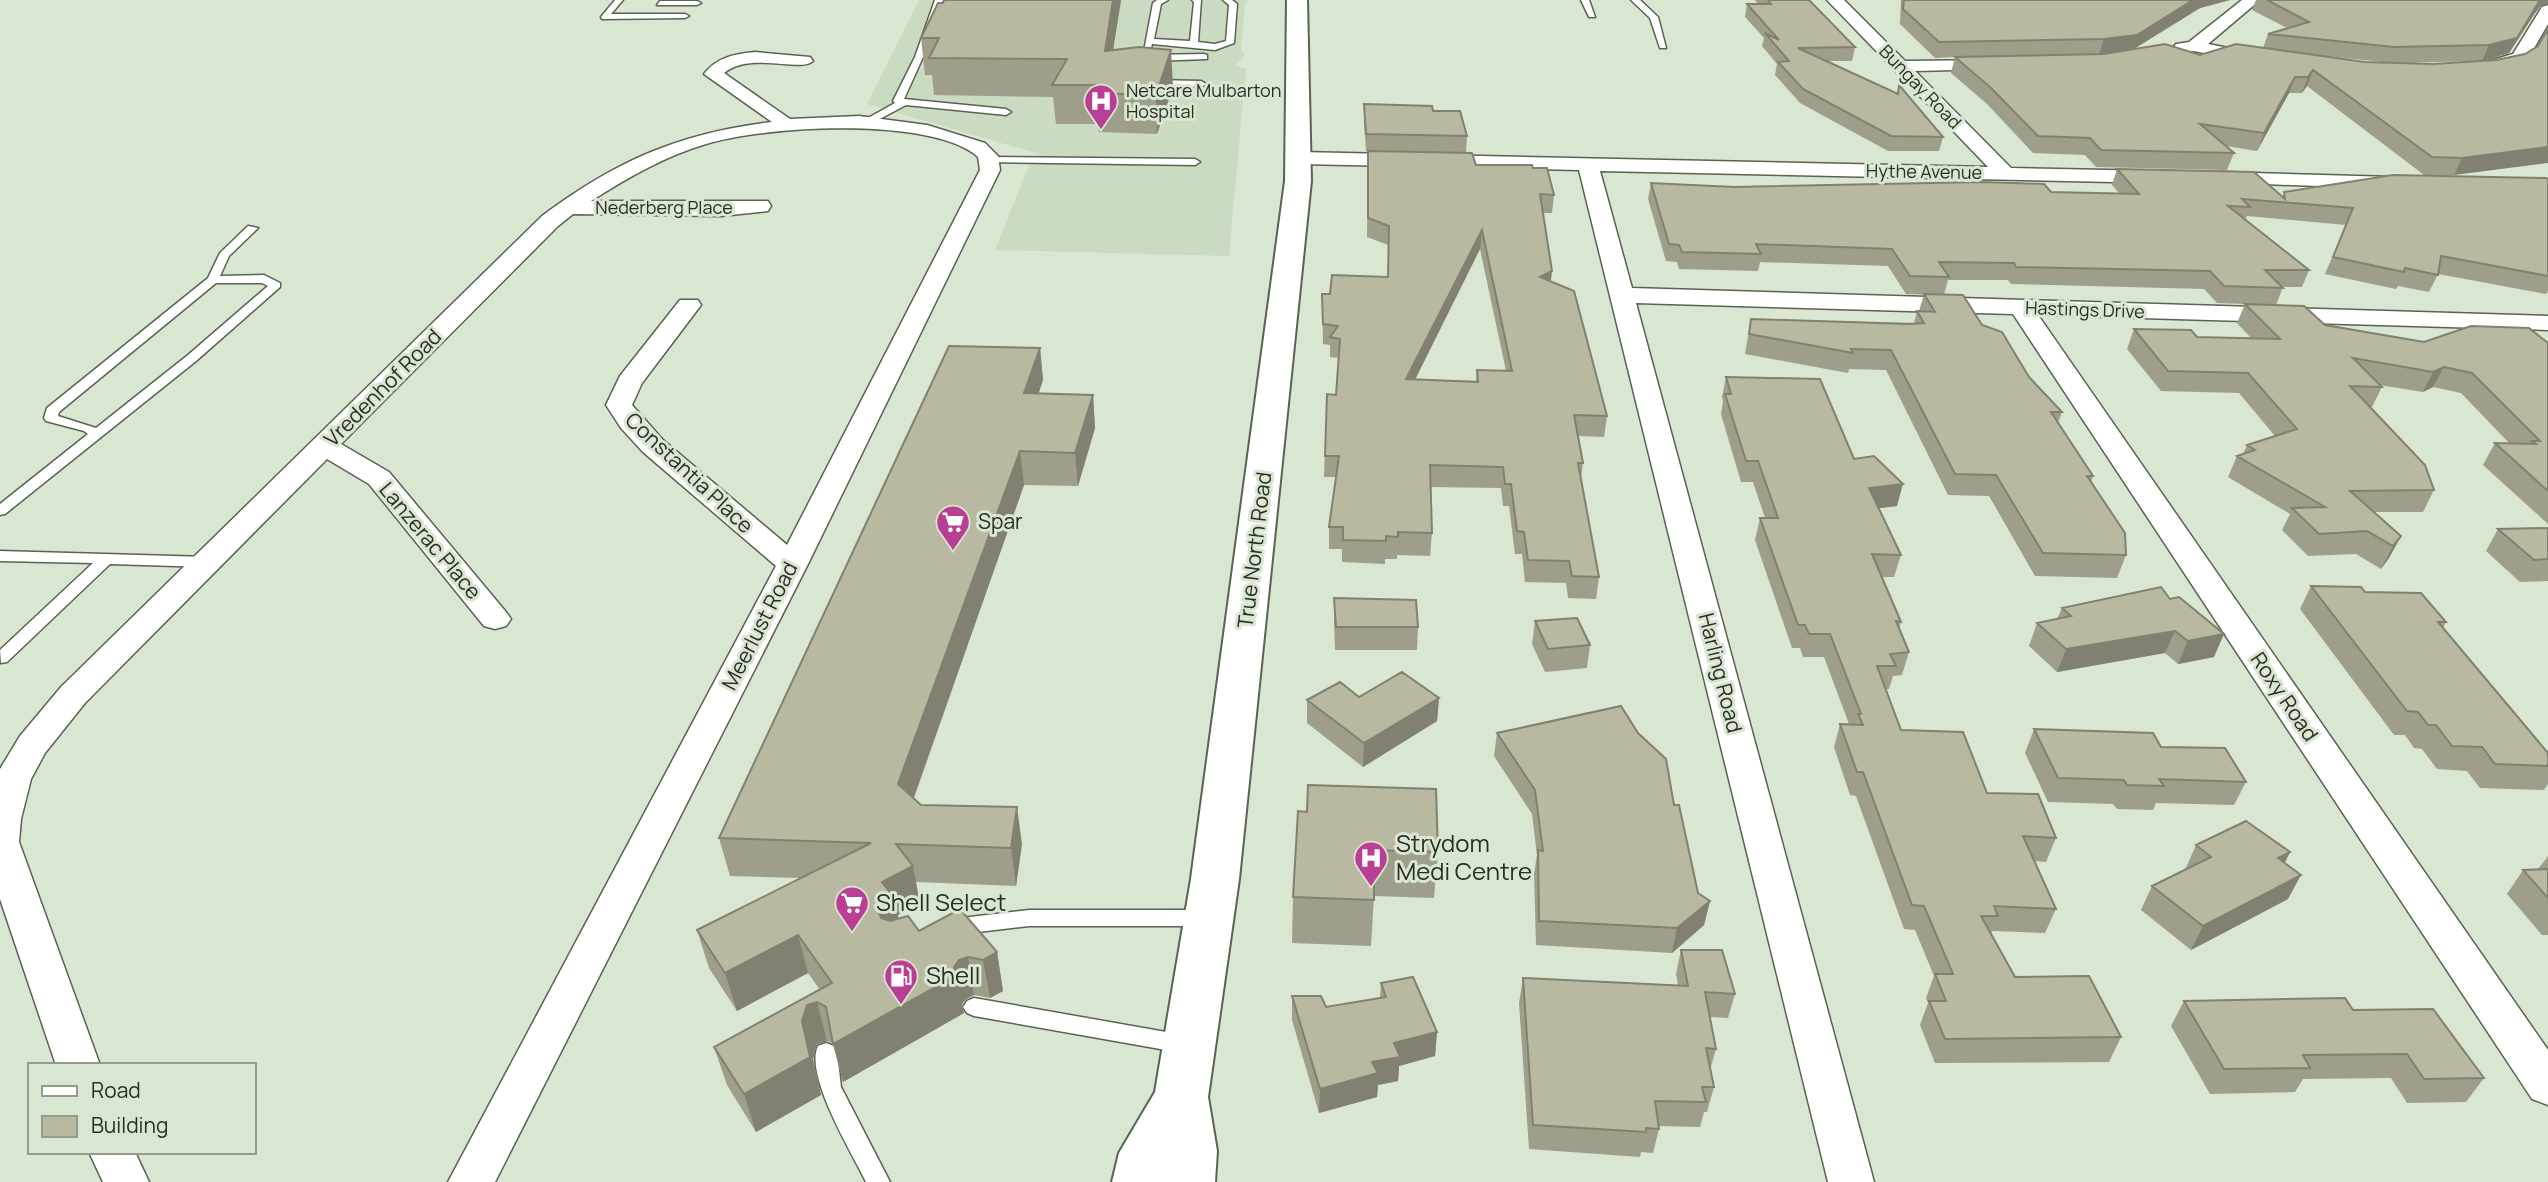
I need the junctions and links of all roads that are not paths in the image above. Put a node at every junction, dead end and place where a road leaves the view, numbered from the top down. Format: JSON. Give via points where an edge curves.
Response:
{"nodes":[{"id":1,"x":619,"y":0,"type":"edge"},
{"id":2,"x":939,"y":0,"type":"edge"},
{"id":3,"x":1164,"y":0,"type":"edge"},
{"id":4,"x":1227,"y":0,"type":"edge"},
{"id":5,"x":1297,"y":0,"type":"edge"},
{"id":6,"x":1585,"y":0,"type":"edge"},
{"id":7,"x":1635,"y":0,"type":"edge"},
{"id":8,"x":1835,"y":0,"type":"edge"},
{"id":9,"x":2252,"y":0,"type":"edge"},
{"id":10,"x":661,"y":1,"type":"edge"},
{"id":11,"x":1200,"y":1,"type":"edge"},
{"id":12,"x":697,"y":3,"type":"dead end"},
{"id":13,"x":2548,"y":10,"type":"edge"},
{"id":14,"x":1592,"y":15,"type":"dead end"},
{"id":15,"x":648,"y":16,"type":"junction"},
{"id":16,"x":685,"y":16,"type":"dead end"},
{"id":17,"x":1149,"y":41,"type":"junction"},
{"id":18,"x":1194,"y":44,"type":"junction"},
{"id":19,"x":1663,"y":46,"type":"dead end"},
{"id":20,"x":2194,"y":46,"type":"junction"},
{"id":21,"x":2169,"y":51,"type":"edge"},
{"id":22,"x":1159,"y":57,"type":"junction"},
{"id":23,"x":1204,"y":57,"type":"dead end"},
{"id":24,"x":804,"y":61,"type":"dead end"},
{"id":25,"x":2273,"y":61,"type":"edge"},
{"id":26,"x":2019,"y":64,"type":"edge"},
{"id":27,"x":1900,"y":66,"type":"junction"},
{"id":28,"x":2462,"y":69,"type":"edge"},
{"id":29,"x":1201,"y":84,"type":"dead end"},
{"id":30,"x":1006,"y":112,"type":"dead end"},
{"id":31,"x":889,"y":115,"type":"junction"},
{"id":32,"x":785,"y":125,"type":"junction"},
{"id":33,"x":1300,"y":158,"type":"junction"},
{"id":34,"x":991,"y":160,"type":"junction"},
{"id":35,"x":1195,"y":162,"type":"dead end"},
{"id":36,"x":1588,"y":164,"type":"junction"},
{"id":37,"x":2006,"y":174,"type":"junction"},
{"id":38,"x":2413,"y":183,"type":"edge"},
{"id":39,"x":760,"y":206,"type":"dead end"},
{"id":40,"x":568,"y":207,"type":"junction"},
{"id":41,"x":253,"y":228,"type":"dead end"},
{"id":42,"x":213,"y":280,"type":"junction"},
{"id":43,"x":1621,"y":295,"type":"junction"},
{"id":44,"x":689,"y":305,"type":"dead end"},
{"id":45,"x":2021,"y":308,"type":"junction"},
{"id":46,"x":2548,"y":323,"type":"edge"},
{"id":47,"x":96,"y":435,"type":"junction"},
{"id":48,"x":324,"y":446,"type":"junction"},
{"id":49,"x":0,"y":511,"type":"edge"},
{"id":50,"x":0,"y":556,"type":"edge"},
{"id":51,"x":106,"y":559,"type":"junction"},
{"id":52,"x":208,"y":562,"type":"junction"},
{"id":53,"x":793,"y":564,"type":"junction"},
{"id":54,"x":495,"y":619,"type":"dead end"},
{"id":55,"x":1,"y":658,"type":"edge"},
{"id":56,"x":0,"y":842,"type":"edge"},
{"id":57,"x":1208,"y":918,"type":"junction"},
{"id":58,"x":931,"y":934,"type":"edge"},
{"id":59,"x":974,"y":1007,"type":"dead end"},
{"id":60,"x":826,"y":1052,"type":"dead end"},
{"id":61,"x":77,"y":1063,"type":"edge"},
{"id":62,"x":1185,"y":1071,"type":"junction"},
{"id":63,"x":2548,"y":1086,"type":"edge"},
{"id":64,"x":112,"y":1154,"type":"edge"},
{"id":65,"x":125,"y":1182,"type":"edge"},
{"id":66,"x":471,"y":1182,"type":"edge"},
{"id":67,"x":878,"y":1182,"type":"edge"},
{"id":68,"x":1141,"y":1182,"type":"edge"},
{"id":69,"x":1186,"y":1182,"type":"edge"},
{"id":70,"x":1851,"y":1182,"type":"edge"}],
"edges":[{"from":1,"to":15,"type":"lane","via":[[605,17]]},
{"from":2,"to":31,"type":"lane","via":[[919,57]]},
{"from":3,"to":17,"type":"lane","via":[[1157,3]]},
{"from":4,"to":18,"type":"lane","via":[[1233,4],[1230,43],[1215,47]]},
{"from":5,"to":33,"type":"main road","name":"True North Road"},
{"from":6,"to":14,"type":"lane"},
{"from":7,"to":19,"type":"lane","via":[[1654,16]]},
{"from":8,"to":27,"type":"street","name":"Bungay Road"},
{"from":9,"to":20,"type":"street"},
{"from":10,"to":12,"type":"lane"},
{"from":10,"to":15,"type":"lane"},
{"from":11,"to":18,"type":"lane"},
{"from":13,"to":28,"type":"street","via":[[2520,58],[2500,66]]},
{"from":15,"to":16,"type":"lane"},
{"from":17,"to":18,"type":"lane"},
{"from":17,"to":22,"type":"lane","via":[[1147,53]]},
{"from":20,"to":21,"type":"street"},
{"from":20,"to":25,"type":"street"},
{"from":22,"to":23,"type":"lane"},
{"from":22,"to":29,"type":"lane","via":[[1148,59],[1145,82]]},
{"from":24,"to":32,"type":"street","via":[[752,58],[714,71]]},
{"from":26,"to":27,"type":"street"},
{"from":27,"to":37,"type":"street","name":"Bungay Road"},
{"from":30,"to":31,"type":"lane"},
{"from":31,"to":32,"type":"street","name":"Vredenhof Road"},
{"from":31,"to":34,"type":"street","via":[[973,144]]},
{"from":32,"to":40,"type":"street","name":"Vredenhof Road","via":[[686,144]]},
{"from":33,"to":36,"type":"street","name":"Hythe Avenue"},
{"from":33,"to":57,"type":"main road","name":"True North Road"},
{"from":34,"to":35,"type":"lane"},
{"from":34,"to":53,"type":"street","name":"Meerlust Road","via":[[990,170]]},
{"from":36,"to":37,"type":"street","name":"Hythe Avenue"},
{"from":36,"to":43,"type":"street","name":"Harling Road"},
{"from":37,"to":38,"type":"street","name":"Hythe Avenue"},
{"from":39,"to":40,"type":"street","name":"Nederberg Place","via":[[721,210]]},
{"from":40,"to":48,"type":"street","name":"Vredenhof Road"},
{"from":41,"to":42,"type":"lane","via":[[224,255]]},
{"from":42,"to":47,"type":"lane","via":[[52,411],[51,418],[89,428]]},
{"from":42,"to":47,"type":"lane","via":[[264,279],[276,285]]},
{"from":43,"to":45,"type":"street","name":"Hastings Drive"},
{"from":43,"to":70,"type":"street","name":"Harling Road"},
{"from":44,"to":53,"type":"street","name":"Constantia Place","via":[[629,382],[619,405],[664,455]]},
{"from":45,"to":46,"type":"street","name":"Hastings Drive"},
{"from":45,"to":63,"type":"street","name":"Roxy Road"},
{"from":47,"to":49,"type":"lane"},
{"from":48,"to":52,"type":"street","name":"Vredenhof Road"},
{"from":48,"to":54,"type":"street","name":"Lanzerac Place","via":[[379,478]]},
{"from":50,"to":51,"type":"lane"},
{"from":51,"to":52,"type":"lane"},
{"from":51,"to":55,"type":"lane"},
{"from":52,"to":56,"type":"street","name":"Vredenhof Road","via":[[44,728],[6,791]]},
{"from":53,"to":66,"type":"street","name":"Meerlust Road"},
{"from":56,"to":61,"type":"street","name":"Vredenhof Road"},
{"from":57,"to":58,"type":"lane","via":[[994,920]]},
{"from":57,"to":62,"type":"main road","name":"True North Road"},
{"from":59,"to":62,"type":"lane"},
{"from":60,"to":67,"type":"lane","via":[[830,1087]]},
{"from":62,"to":68,"type":"main road","name":"True North Road","via":[[1147,1153]]},
{"from":62,"to":69,"type":"main road","name":"True North Road"},
{"from":64,"to":65,"type":"street"}]}
